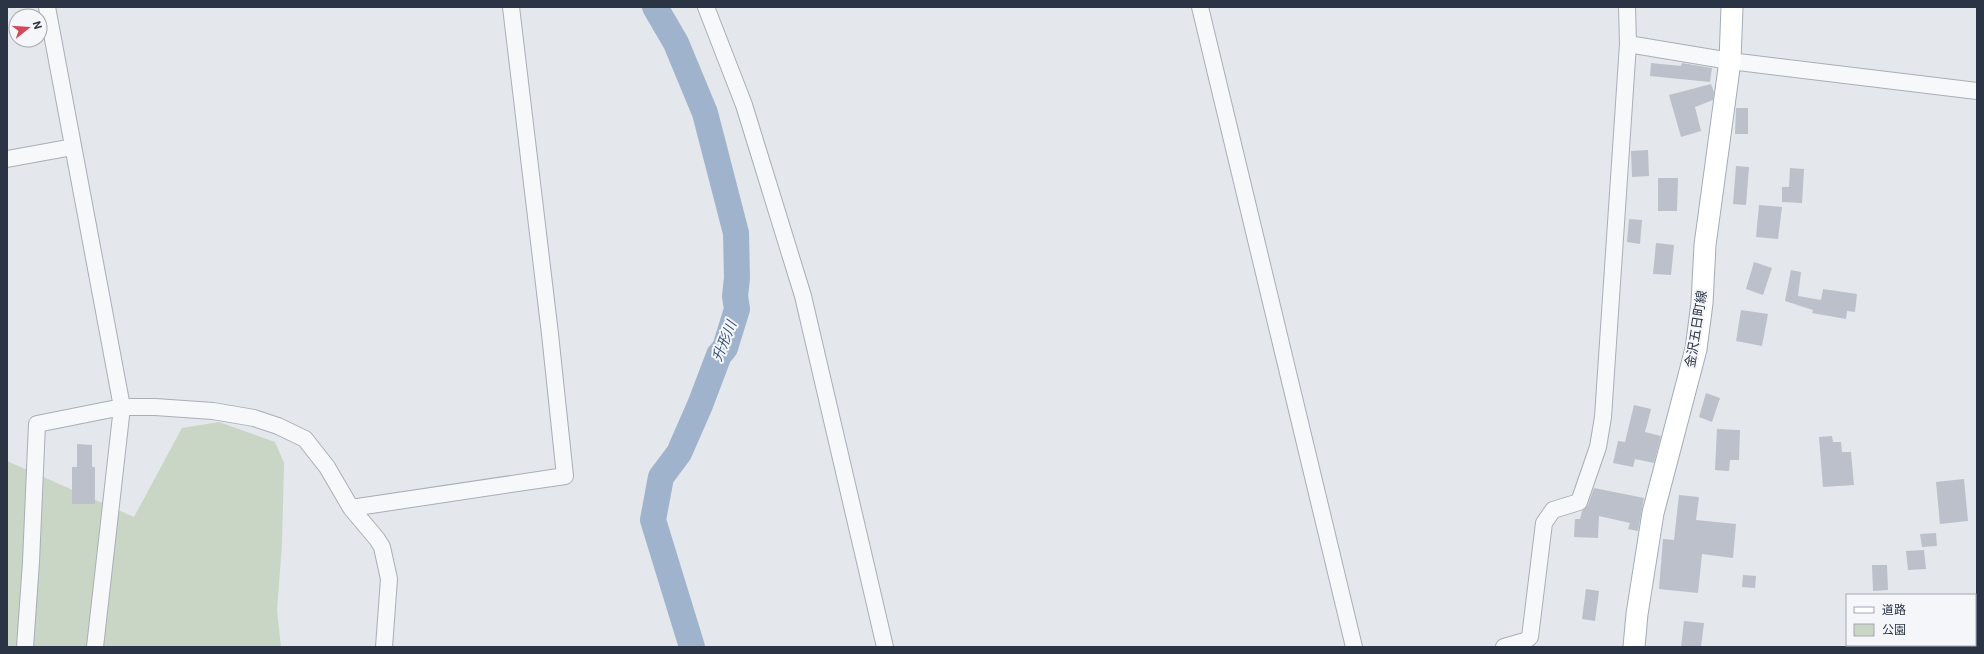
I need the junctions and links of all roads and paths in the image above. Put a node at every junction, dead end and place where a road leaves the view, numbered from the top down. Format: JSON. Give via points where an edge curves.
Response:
{"nodes":[{"id":1,"x":47,"y":7,"type":"edge"},
{"id":2,"x":512,"y":7,"type":"edge"},
{"id":3,"x":706,"y":7,"type":"edge"},
{"id":4,"x":1200,"y":7,"type":"edge"},
{"id":5,"x":1627,"y":7,"type":"edge"},
{"id":6,"x":1732,"y":7,"type":"edge"},
{"id":7,"x":1628,"y":44,"type":"junction"},
{"id":8,"x":1730,"y":61,"type":"junction"},
{"id":9,"x":1977,"y":91,"type":"edge"},
{"id":10,"x":73,"y":147,"type":"junction"},
{"id":11,"x":7,"y":159,"type":"edge"},
{"id":12,"x":122,"y":407,"type":"junction"},
{"id":13,"x":351,"y":508,"type":"junction"},
{"id":14,"x":1515,"y":646,"type":"edge"},
{"id":15,"x":25,"y":647,"type":"edge"},
{"id":16,"x":95,"y":647,"type":"edge"},
{"id":17,"x":384,"y":647,"type":"edge"},
{"id":18,"x":885,"y":647,"type":"edge"},
{"id":19,"x":1354,"y":647,"type":"edge"},
{"id":20,"x":1634,"y":647,"type":"edge"}],
"edges":[{"from":1,"to":10,"type":"street"},
{"from":2,"to":13,"type":"street","via":[[565,476]]},
{"from":3,"to":18,"type":"street","via":[[744,105],[803,296]]},
{"from":4,"to":19,"type":"street"},
{"from":5,"to":7,"type":"street"},
{"from":6,"to":8,"type":"main road","name":"金沢五日町線"},
{"from":7,"to":8,"type":"street"},
{"from":7,"to":14,"type":"street","via":[[1603,417],[1598,447],[1579,502],[1553,510],[1544,523],[1532,630],[1530,637]]},
{"from":8,"to":9,"type":"street"},
{"from":8,"to":20,"type":"main road","name":"金沢五日町線","via":[[1705,245],[1702,303],[1696,349],[1653,513]]},
{"from":10,"to":11,"type":"street"},
{"from":10,"to":12,"type":"street"},
{"from":12,"to":13,"type":"street","via":[[213,411],[254,418],[278,426],[305,440],[327,467]]},
{"from":12,"to":15,"type":"street","via":[[37,424]]},
{"from":12,"to":16,"type":"street"},
{"from":13,"to":17,"type":"street","via":[[377,539],[386,563],[389,579]]}]}
